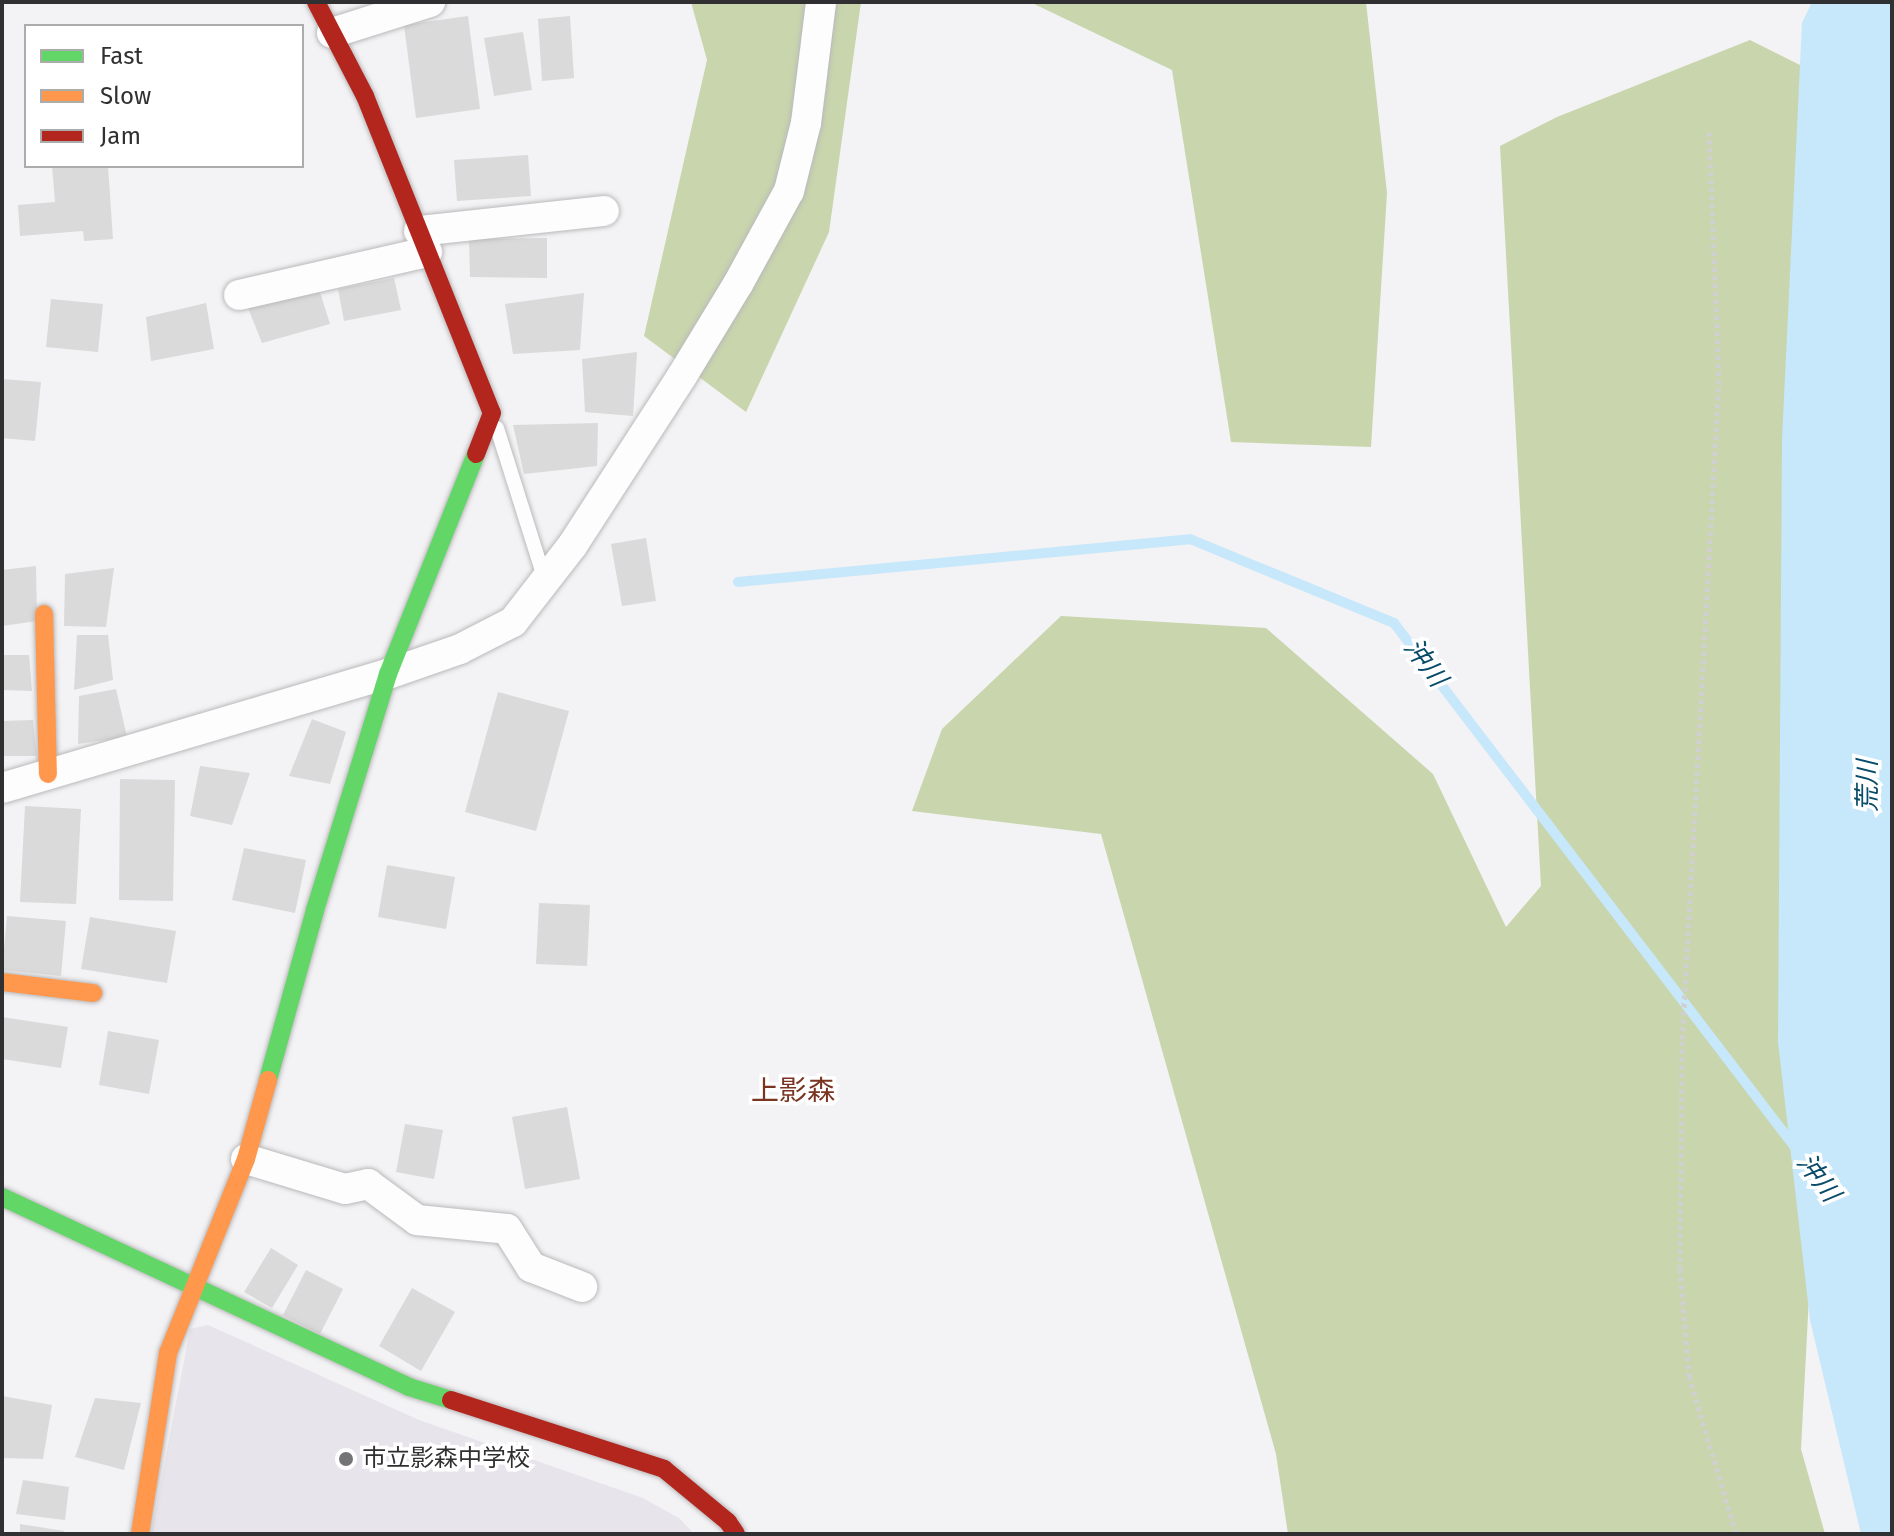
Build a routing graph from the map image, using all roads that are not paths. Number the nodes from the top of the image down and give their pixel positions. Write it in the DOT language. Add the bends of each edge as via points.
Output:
graph roads {
  1 [pos="316,2"];
  2 [pos="430,2"];
  3 [pos="821,2"];
  4 [pos="332,33"];
  5 [pos="604,211"];
  6 [pos="423,241"];
  7 [pos="239,295"];
  8 [pos="492,413"];
  9 [pos="546,583"];
  10 [pos="44,614"];
  11 [pos="388,674"];
  12 [pos="48,774"];
  13 [pos="2,788"];
  14 [pos="2,982"];
  15 [pos="93,993"];
  16 [pos="246,1159"];
  17 [pos="2,1197"];
  18 [pos="195,1286"];
  19 [pos="582,1287"];
  20 [pos="140,1534"];
  21 [pos="736,1534"];
  1 -- 4 [label="street"];
  2 -- 4 [label="street"];
  3 -- 9 [label="street" via="806,123 789,191 682,376"];
  4 -- 6 [label="street" via="365,96"];
  5 -- 6 [label="street"];
  6 -- 7 [label="street"];
  6 -- 8 [label="street"];
  8 -- 9 [label="lane"];
  8 -- 11 [label="street"];
  9 -- 11 [label="street" via="513,622 460,649"];
  10 -- 12 [label="street"];
  11 -- 12 [label="street"];
  11 -- 16 [label="street"];
  12 -- 13 [label="street"];
  14 -- 15 [label="street"];
  16 -- 18 [label="street"];
  16 -- 19 [label="street" via="345,1189 368,1184 417,1220 507,1229 531,1267"];
  17 -- 18 [label="street"];
  18 -- 20 [label="street" via="168,1353"];
  18 -- 21 [label="street" via="409,1387 664,1469"];
}
